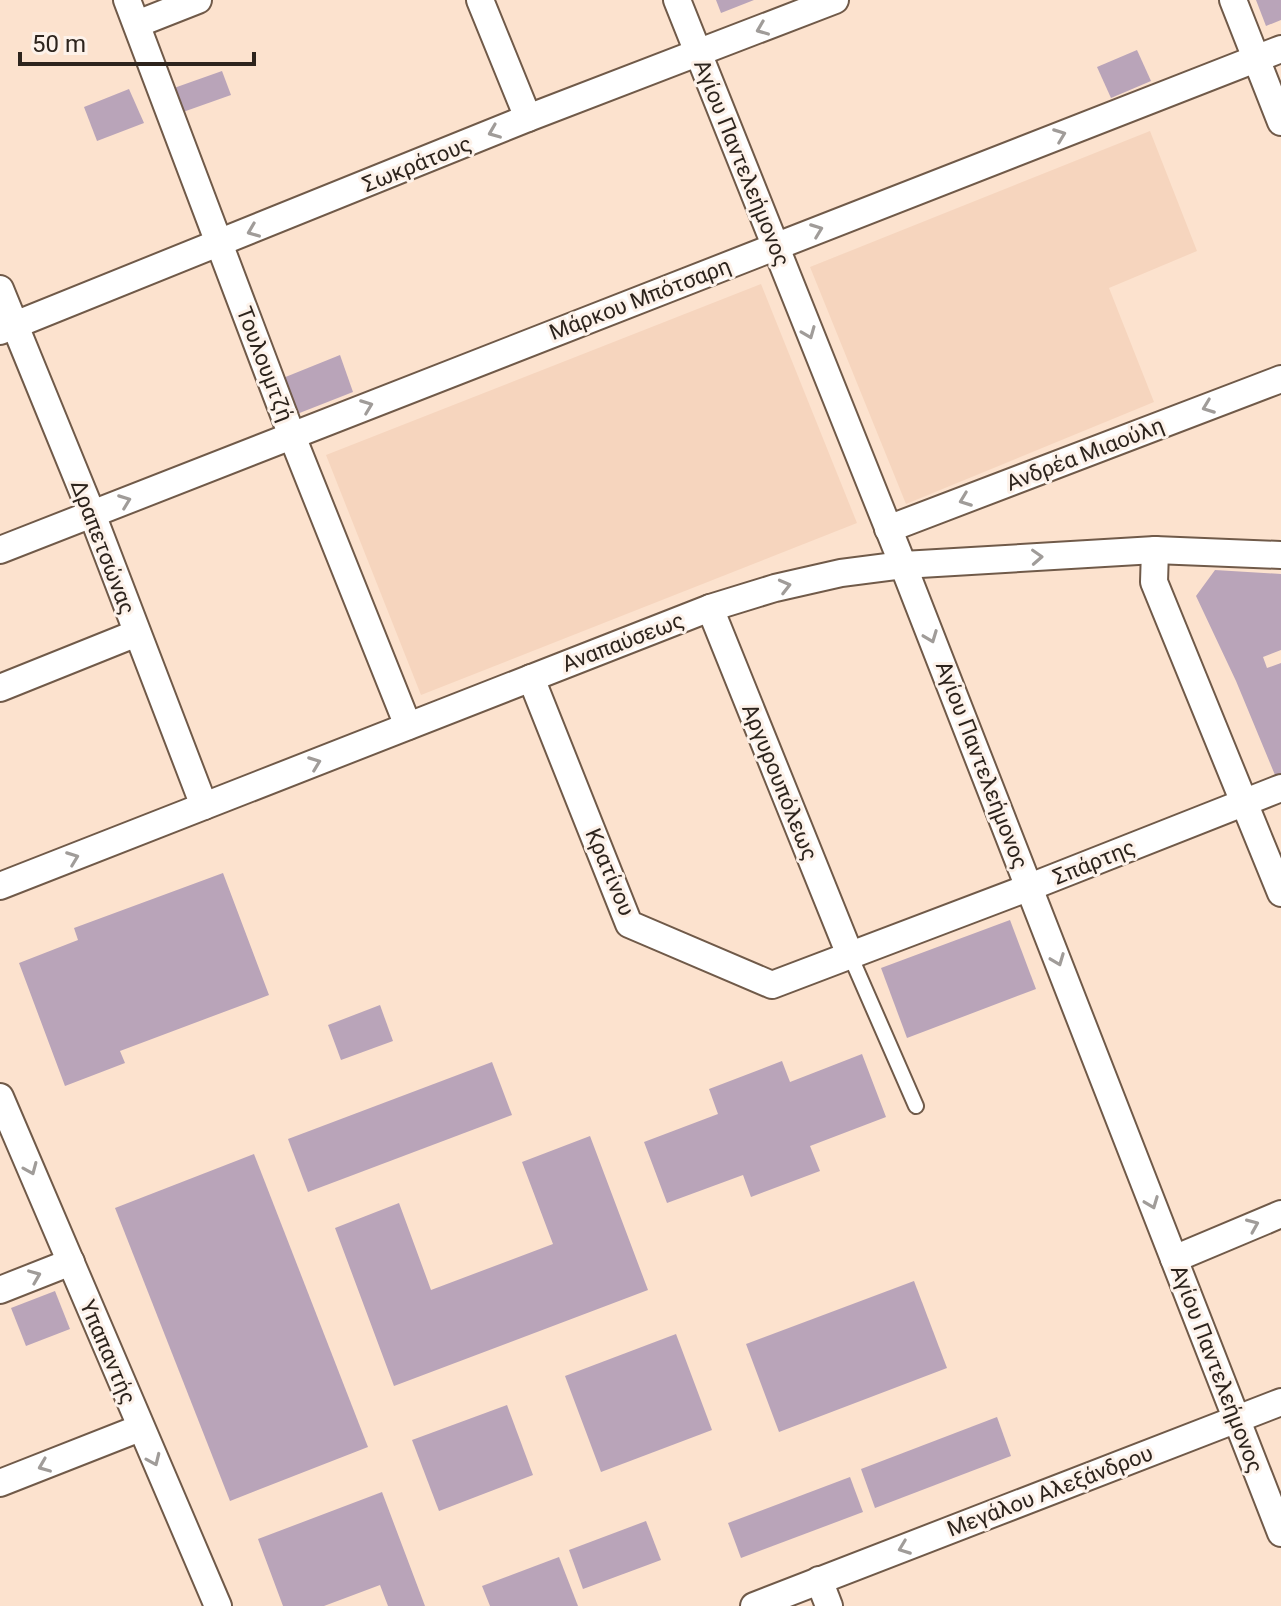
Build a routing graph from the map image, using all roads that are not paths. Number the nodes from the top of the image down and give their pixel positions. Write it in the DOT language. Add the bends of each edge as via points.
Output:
graph roads {
  1 [pos="198,0"];
  2 [pos="480,0"];
  3 [pos="677,0"];
  4 [pos="835,0"];
  5 [pos="1233,0"];
  6 [pos="132,12"];
  7 [pos="1281,49"];
  8 [pos="698,54"];
  9 [pos="1256,59"];
  10 [pos="528,118"];
  11 [pos="1281,122"];
  12 [pos="220,244"];
  13 [pos="775,247"];
  14 [pos="0,289"];
  15 [pos="7,328"];
  16 [pos="1281,379"];
  17 [pos="292,436"];
  18 [pos="92,514"];
  19 [pos="888,529"];
  20 [pos="0,550"];
  21 [pos="1155,550"];
  22 [pos="1281,555"];
  23 [pos="903,565"];
  24 [pos="710,608"];
  25 [pos="137,633"];
  26 [pos="531,678"];
  27 [pos="0,688"];
  28 [pos="408,726"];
  29 [pos="1281,788"];
  30 [pos="1244,802"];
  31 [pos="204,806"];
  32 [pos="0,886"];
  33 [pos="1030,887"];
  34 [pos="1281,893"];
  35 [pos="850,955"];
  36 [pos="772,985"];
  37 [pos="0,1097"];
  38 [pos="916,1106"];
  39 [pos="1281,1214"];
  40 [pos="1174,1259"];
  41 [pos="71,1262"];
  42 [pos="0,1290"];
  43 [pos="1281,1402"];
  44 [pos="1238,1419"];
  45 [pos="140,1428"];
  46 [pos="0,1483"];
  47 [pos="1281,1533"];
  48 [pos="819,1580"];
  49 [pos="218,1606"];
  50 [pos="754,1606"];
  51 [pos="829,1606"];
  1 -- 6 [label="street"];
  2 -- 10 [label="street"];
  3 -- 8 [label="street, Αγίου Παντελεήμονος"];
  4 -- 8 [label="street, Σωκράτους, one-way"];
  5 -- 9 [label="street"];
  6 -- 12 [label="street, Τουλουμτζή"];
  7 -- 9 [label="street, Μάρκου Μπότσαρη"];
  8 -- 10 [label="street, Σωκράτους"];
  8 -- 13 [label="street, Αγίου Παντελεήμονος"];
  9 -- 11 [label="street"];
  13 -- 9 [label="street, Μάρκου Μπότσαρη, one-way"];
  10 -- 12 [label="street, Σωκράτους, one-way"];
  12 -- 15 [label="street, Σωκράτους"];
  12 -- 17 [label="street, Τουλουμτζή"];
  17 -- 13 [label="street, Μάρκου Μπότσαρη, one-way"];
  13 -- 19 [label="street, Αγίου Παντελεήμονος, one-way"];
  14 -- 15 [label="street, Δραπετσώνας"];
  15 -- 18 [label="street, Δραπετσώνας"];
  16 -- 19 [label="street, Ανδρέα Μιαούλη, one-way"];
  18 -- 17 [label="street, Μάρκου Μπότσαρη, one-way"];
  17 -- 28 [label="street, Τουλουμτζή"];
  18 -- 20 [label="street, Μάρκου Μπότσαρη"];
  18 -- 25 [label="street, Δραπετσώνας"];
  19 -- 23 [label="street, Αγίου Παντελεήμονος"];
  21 -- 22 [label="street, Αναπαύσεως"];
  23 -- 21 [label="street, Αναπαύσεως, one-way"];
  21 -- 30 [label="street" via="1154,582"];
  24 -- 23 [label="street, Αναπαύσεως, one-way" via="841,573"];
  23 -- 33 [label="street, Αγίου Παντελεήμονος, one-way"];
  24 -- 26 [label="street, Αναπαύσεως"];
  24 -- 35 [label="street, Αργυρουπόλεως"];
  25 -- 27 [label="street"];
  25 -- 31 [label="street, Δραπετσώνας"];
  26 -- 28 [label="street, Αναπαύσεως"];
  26 -- 36 [label="street, Κρατίνου" via="629,924"];
  31 -- 28 [label="street, Αναπαύσεως, one-way"];
  29 -- 30 [label="street, Σπάρτης"];
  30 -- 33 [label="street, Σπάρτης"];
  30 -- 34 [label="street"];
  32 -- 31 [label="street, Αναπαύσεως, one-way"];
  33 -- 35 [label="street, Σπάρτης"];
  33 -- 40 [label="street, Αγίου Παντελεήμονος, one-way"];
  35 -- 36 [label="street, Σπάρτης"];
  35 -- 38 [label="lane"];
  37 -- 41 [label="street, Υπαπαντής, one-way"];
  40 -- 39 [label="street, one-way"];
  40 -- 44 [label="street, Αγίου Παντελεήμονος"];
  42 -- 41 [label="street, one-way"];
  41 -- 45 [label="street, Υπαπαντής"];
  43 -- 44 [label="street, Μεγάλου Αλεξάνδρου"];
  44 -- 47 [label="street, Αγίου Παντελεήμονος"];
  44 -- 48 [label="street, Μεγάλου Αλεξάνδρου, one-way"];
  45 -- 46 [label="street, one-way"];
  45 -- 49 [label="street, Υπαπαντής, one-way"];
  48 -- 50 [label="street, Μεγάλου Αλεξάνδρου"];
  48 -- 51 [label="street"];
}
